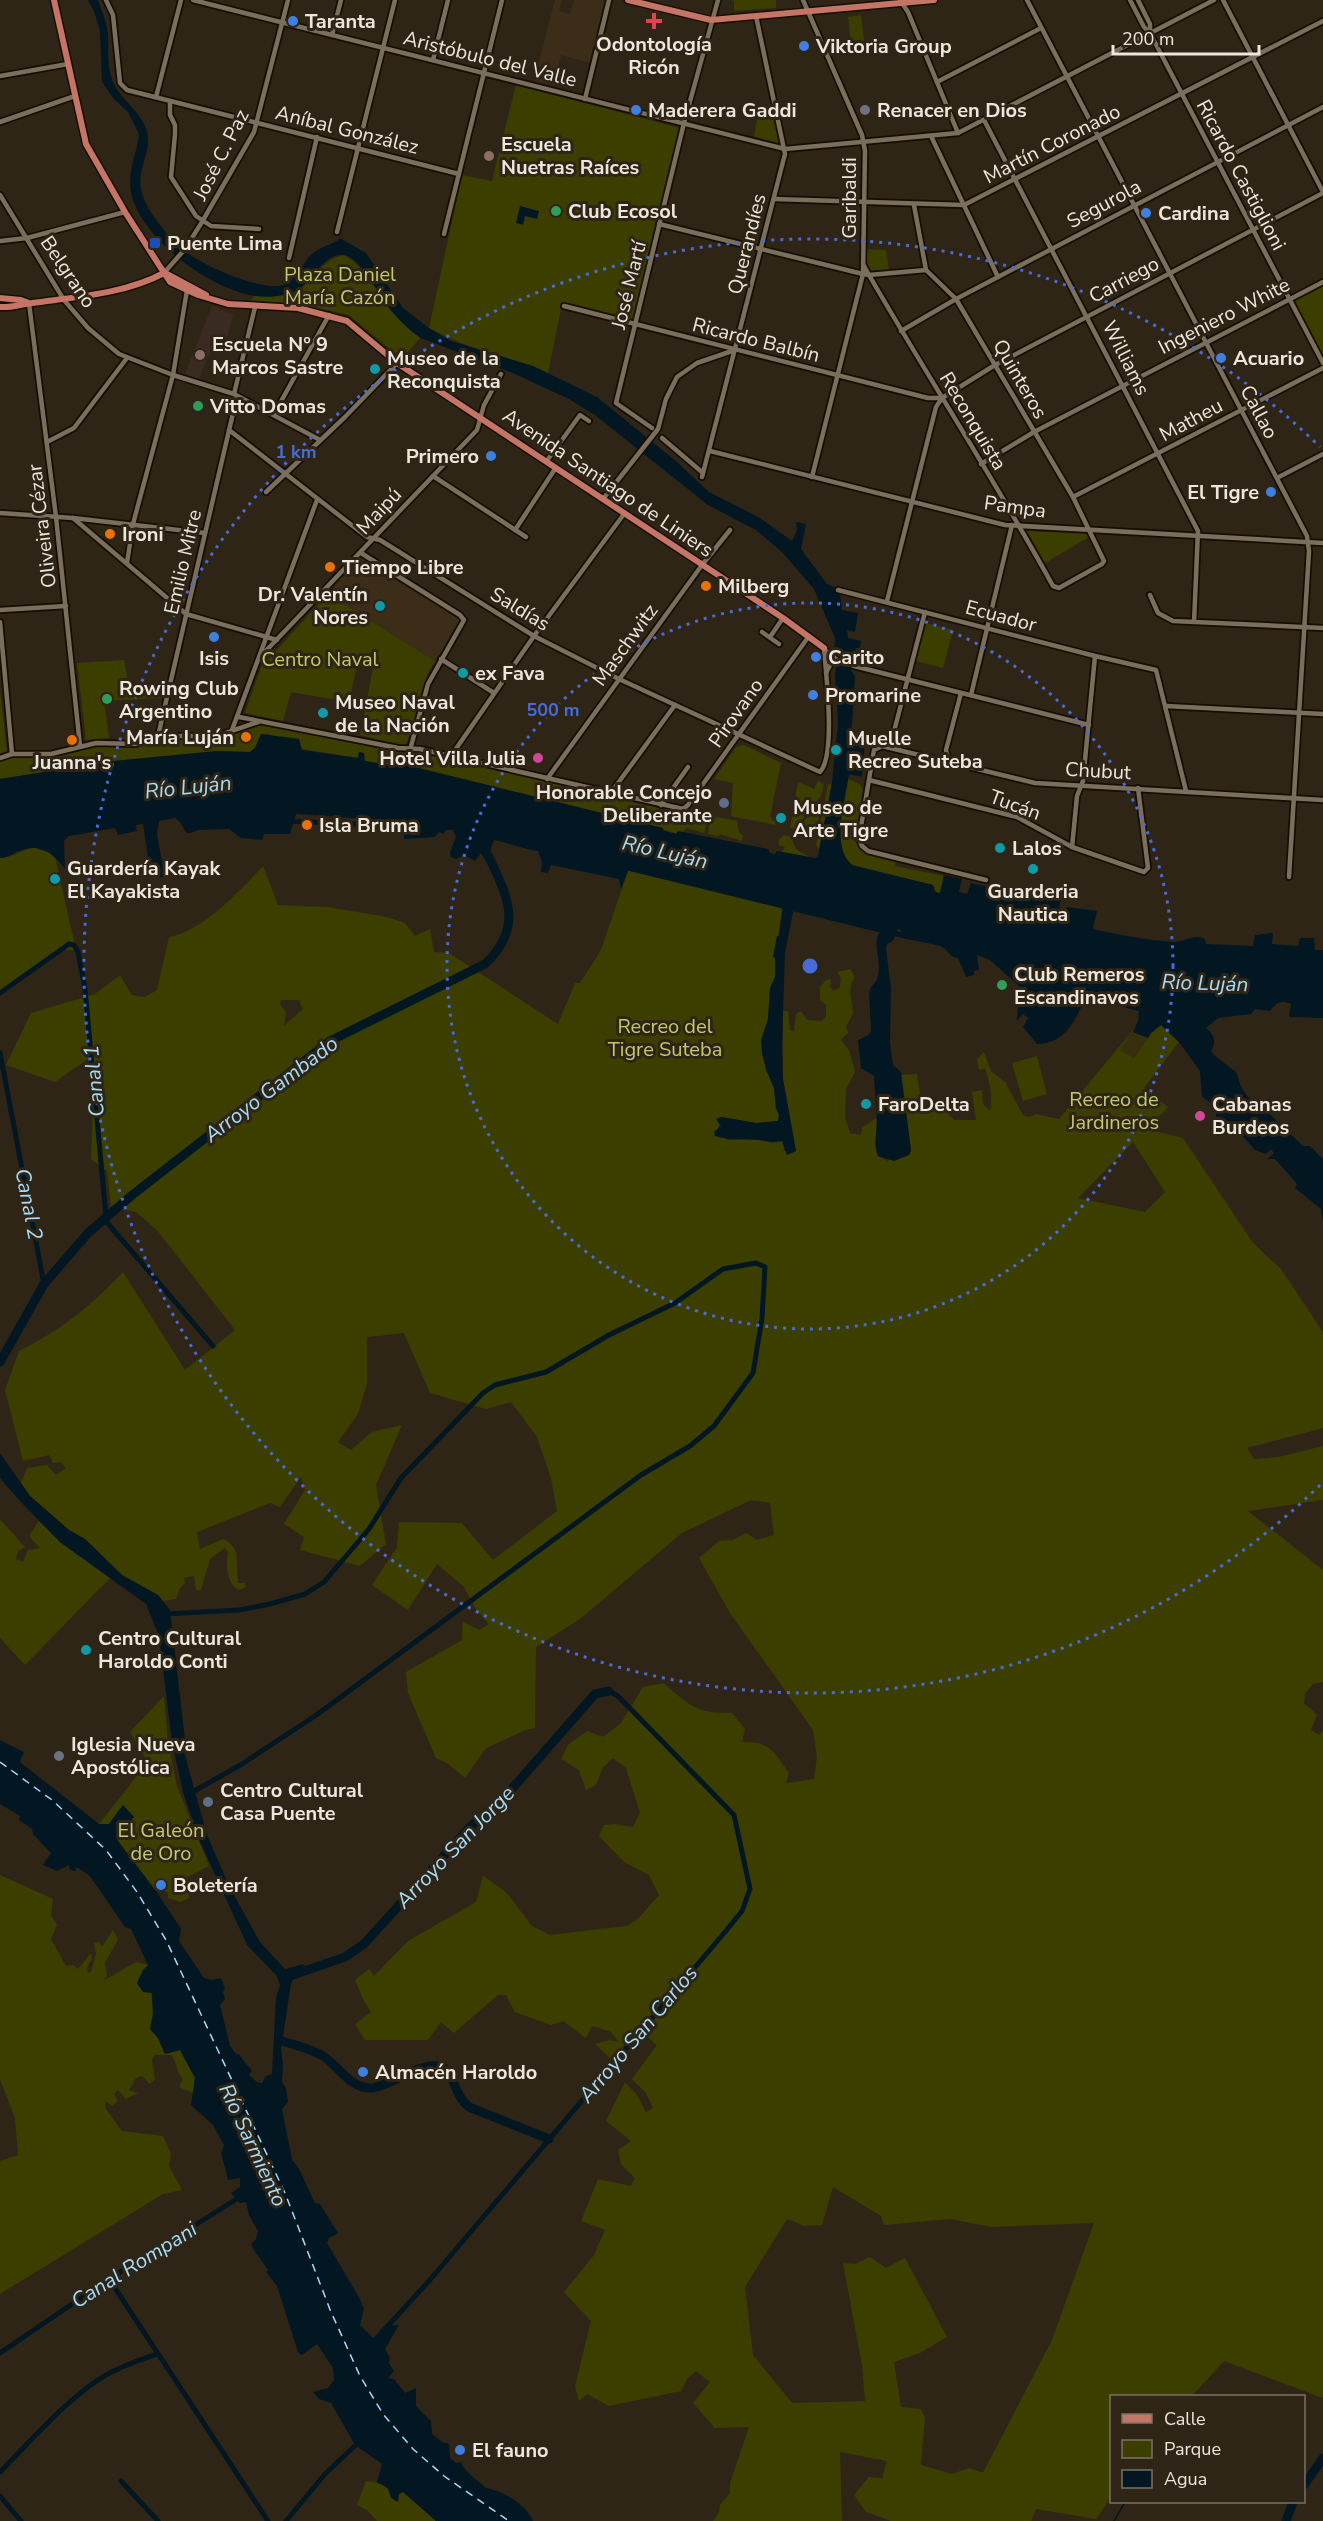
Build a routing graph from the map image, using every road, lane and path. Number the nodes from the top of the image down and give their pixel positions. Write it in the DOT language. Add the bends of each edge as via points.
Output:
graph roads {
  1 [pos="54,0"];
  2 [pos="106,0"];
  3 [pos="181,0"];
  4 [pos="193,0"];
  5 [pos="288,0"];
  6 [pos="341,0"];
  7 [pos="395,0"];
  8 [pos="448,0"];
  9 [pos="502,0"];
  10 [pos="609,0"];
  11 [pos="628,0"];
  12 [pos="718,0"];
  13 [pos="803,0"];
  14 [pos="934,0"];
  15 [pos="1027,0"];
  16 [pos="1130,0"];
  17 [pos="1138,0"];
  18 [pos="1214,0"];
  19 [pos="1223,0"];
  20 [pos="901,1"];
  21 [pos="809,12"];
  22 [pos="756,16"];
  23 [pos="711,20"];
  24 [pos="1323,21"];
  25 [pos="282,22"];
  26 [pos="1041,28"];
  27 [pos="1150,33"];
  28 [pos="332,35"];
  29 [pos="382,47"];
  30 [pos="1252,57"];
  31 [pos="433,60"];
  32 [pos="68,64"];
  33 [pos="484,73"];
  34 [pos="0,76"];
  35 [pos="1067,77"];
  36 [pos="938,82"];
  37 [pos="1182,94"];
  38 [pos="75,96"];
  39 [pos="156,97"];
  40 [pos="585,99"];
  41 [pos="170,101"];
  42 [pos="1323,107"];
  43 [pos="984,120"];
  44 [pos="0,122"];
  45 [pos="258,123"];
  46 [pos="684,123"];
  47 [pos="1287,126"];
  48 [pos="958,133"];
  49 [pos="931,136"];
  50 [pos="317,137"];
  51 [pos="1098,138"];
  52 [pos="864,142"];
  53 [pos="358,147"];
  54 [pos="785,149"];
  55 [pos="1218,162"];
  56 [pos="459,174"];
  57 [pos="1016,181"];
  58 [pos="1323,193"];
  59 [pos="0,195"];
  60 [pos="774,199"];
  61 [pos="865,204"];
  62 [pos="914,205"];
  63 [pos="964,205"];
  64 [pos="1134,205"];
  65 [pos="125,212"];
  66 [pos="202,222"];
  67 [pos="659,224"];
  68 [pos="259,229"];
  69 [pos="1253,229"];
  70 [pos="337,232"];
  71 [pos="444,234"];
  72 [pos="27,238"];
  73 [pos="0,241"];
  74 [pos="760,248"];
  75 [pos="1052,250"];
  76 [pos="289,258"];
  77 [pos="926,270"];
  78 [pos="164,273"];
  79 [pos="1169,273"];
  80 [pos="866,275"];
  81 [pos="998,277"];
  82 [pos="1323,282"];
  83 [pos="187,290"];
  84 [pos="207,296"];
  85 [pos="0,298"];
  86 [pos="956,299"];
  87 [pos="1290,299"];
  88 [pos="64,300"];
  89 [pos="29,303"];
  90 [pos="564,306"];
  91 [pos="0,307"];
  92 [pos="255,307"];
  93 [pos="329,315"];
  94 [pos="1087,317"];
  95 [pos="634,324"];
  96 [pos="901,331"];
  97 [pos="1205,343"];
  98 [pos="735,350"];
  99 [pos="127,358"];
  100 [pos="397,363"];
  101 [pos="1323,363"];
  102 [pos="995,366"];
  103 [pos="1323,368"];
  104 [pos="501,374"];
  105 [pos="173,375"];
  106 [pos="838,376"];
  107 [pos="1123,385"];
  108 [pos="236,395"];
  109 [pos="942,398"];
  110 [pos="1241,411"];
  111 [pos="274,414"];
  112 [pos="480,418"];
  113 [pos="589,421"];
  114 [pos="652,428"];
  115 [pos="229,430"];
  116 [pos="1034,432"];
  117 [pos="662,438"];
  118 [pos="320,440"];
  119 [pos="47,442"];
  120 [pos="710,451"];
  121 [pos="1158,454"];
  122 [pos="1323,454"];
  123 [pos="546,462"];
  124 [pos="981,464"];
  125 [pos="555,468"];
  126 [pos="285,474"];
  127 [pos="433,476"];
  128 [pos="812,477"];
  129 [pos="1277,478"];
  130 [pos="266,492"];
  131 [pos="1072,497"];
  132 [pos="603,499"];
  133 [pos="317,500"];
  134 [pos="911,501"];
  135 [pos="0,513"];
  136 [pos="624,514"];
  137 [pos="56,517"];
  138 [pos="74,518"];
  139 [pos="133,524"];
  140 [pos="1012,525"];
  141 [pos="1019,526"];
  142 [pos="515,530"];
  143 [pos="730,530"];
  144 [pos="1090,531"];
  145 [pos="206,533"];
  146 [pos="526,537"];
  147 [pos="1198,537"];
  148 [pos="373,539"];
  149 [pos="1309,543"];
  150 [pos="1323,543"];
  151 [pos="361,553"];
  152 [pos="1104,561"];
  153 [pos="127,563"];
  154 [pos="702,565"];
  155 [pos="838,590"];
  156 [pos="1150,595"];
  157 [pos="887,601"];
  158 [pos="66,606"];
  159 [pos="0,610"];
  160 [pos="925,612"];
  161 [pos="186,614"];
  162 [pos="783,618"];
  163 [pos="1194,621"];
  164 [pos="0,622"];
  165 [pos="987,627"];
  166 [pos="1304,627"];
  167 [pos="1323,628"];
  168 [pos="762,632"];
  169 [pos="534,636"];
  170 [pos="809,636"];
  171 [pos="267,637"];
  172 [pos="770,637"];
  173 [pos="277,640"];
  174 [pos="779,644"];
  175 [pos="824,648"];
  176 [pos="1095,656"];
  177 [pos="260,657"];
  178 [pos="441,659"];
  179 [pos="837,660"];
  180 [pos="826,673"];
  181 [pos="619,679"];
  182 [pos="907,680"];
  183 [pos="494,693"];
  184 [pos="961,693"];
  185 [pos="971,695"];
  186 [pos="675,705"];
  187 [pos="1166,706"];
  188 [pos="1300,712"];
  189 [pos="1323,714"];
  190 [pos="239,717"];
  191 [pos="262,721"];
  192 [pos="1089,725"];
  193 [pos="232,730"];
  194 [pos="739,735"];
  195 [pos="158,736"];
  196 [pos="80,746"];
  197 [pos="890,747"];
  198 [pos="410,750"];
  199 [pos="12,754"];
  200 [pos="451,756"];
  201 [pos="0,758"];
  202 [pos="949,762"];
  203 [pos="687,767"];
  204 [pos="547,779"];
  205 [pos="869,780"];
  206 [pos="1081,786"];
  207 [pos="1138,788"];
  208 [pos="1186,791"];
  209 [pos="610,794"];
  210 [pos="1294,797"];
  211 [pos="1323,800"];
  212 [pos="661,805"];
  213 [pos="1072,848"];
  214 [pos="1290,877"];
  215 [pos="986,880"];
  1 -- 32 [label="main road, Avenida Santiago de Liniers"];
  2 -- 39 [label="street, Aníbal González" via="113,15 120,83 123,88"];
  3 -- 39 [label="street"];
  4 -- 25 [label="street, Aristóbulo del Valle"];
  5 -- 25 [label="street, José C. Paz"];
  6 -- 28 [label="street"];
  7 -- 29 [label="street"];
  8 -- 31 [label="street"];
  9 -- 33 [label="street"];
  10 -- 40 [label="street"];
  11 -- 23 [label="main road"];
  12 -- 23 [label="street, José Martí"];
  13 -- 21 [label="street, Garibaldi"];
  14 -- 20 [label="main road"];
  15 -- 26 [label="street, Callao"];
  16 -- 27 [label="street, Ricardo Castiglioni"];
  17 -- 27 [label="street, Ricardo Castiglioni" via="1150,24"];
  18 -- 27 [label="street, Aristóbulo del Valle"];
  19 -- 30 [label="street"];
  20 -- 21 [label="main road"];
  20 -- 36 [label="street"];
  21 -- 22 [label="main road"];
  21 -- 52 [label="street, Garibaldi"];
  22 -- 23 [label="main road"];
  22 -- 54 [label="street, Querandíes"];
  23 -- 46 [label="street, José Martí"];
  24 -- 30 [label="street, Martín Coronado"];
  25 -- 28 [label="street, Aristóbulo del Valle"];
  25 -- 45 [label="street, José C. Paz"];
  26 -- 35 [label="street, Callao"];
  26 -- 36 [label="street"];
  27 -- 35 [label="street, Aristóbulo del Valle"];
  27 -- 37 [label="street, Ricardo Castiglioni"];
  28 -- 29 [label="street, Aristóbulo del Valle"];
  29 -- 31 [label="street, Aristóbulo del Valle"];
  29 -- 53 [label="street"];
  30 -- 37 [label="street, Martín Coronado"];
  30 -- 47 [label="street"];
  31 -- 33 [label="street, Aristóbulo del Valle"];
  32 -- 34 [label="street"];
  32 -- 38 [label="main road, Avenida Santiago de Liniers"];
  33 -- 40 [label="street, Aristóbulo del Valle"];
  33 -- 56 [label="street"];
  35 -- 43 [label="street, Aristóbulo del Valle"];
  35 -- 51 [label="street, Callao"];
  36 -- 48 [label="street"];
  37 -- 51 [label="street, Martín Coronado"];
  37 -- 55 [label="street, Ricardo Castiglioni"];
  38 -- 44 [label="street"];
  38 -- 65 [label="main road, Avenida Santiago de Liniers" via="86,144"];
  39 -- 41 [label="street, Aníbal González"];
  40 -- 46 [label="street, Aristóbulo del Valle"];
  41 -- 45 [label="street, Aníbal González"];
  41 -- 66 [label="street" via="175,125 171,177"];
  42 -- 47 [label="street, Segurola"];
  43 -- 48 [label="street, Aristóbulo del Valle"];
  43 -- 57 [label="street, Williams"];
  45 -- 50 [label="street, Aníbal González"];
  45 -- 66 [label="street, José C. Paz"];
  46 -- 54 [label="street, Aristóbulo del Valle"];
  46 -- 67 [label="street, José Martí"];
  47 -- 55 [label="street, Segurola"];
  47 -- 58 [label="street"];
  48 -- 49 [label="street, Aristóbulo del Valle"];
  49 -- 52 [label="street, Aristóbulo del Valle"];
  49 -- 63 [label="street"];
  50 -- 53 [label="street, Aníbal González"];
  50 -- 76 [label="street"];
  51 -- 57 [label="street, Martín Coronado"];
  51 -- 64 [label="street, Callao"];
  52 -- 54 [label="street, Aristóbulo del Valle"];
  52 -- 61 [label="street, Garibaldi"];
  53 -- 56 [label="street, Aníbal González"];
  53 -- 70 [label="street"];
  54 -- 60 [label="street, Querandíes"];
  55 -- 64 [label="street, Segurola"];
  55 -- 69 [label="street, Ricardo Castiglioni"];
  56 -- 71 [label="street"];
  57 -- 63 [label="street, Martín Coronado"];
  57 -- 75 [label="street, Williams"];
  58 -- 69 [label="street, Carriego"];
  59 -- 72 [label="street, Belgrano"];
  60 -- 61 [label="street, Martín Coronado"];
  60 -- 74 [label="street, Querandíes"];
  61 -- 62 [label="street, Martín Coronado"];
  61 -- 80 [label="street, Garibaldi"];
  62 -- 63 [label="street, Martín Coronado"];
  62 -- 77 [label="street"];
  63 -- 81 [label="street"];
  64 -- 75 [label="street, Segurola"];
  64 -- 79 [label="street, Callao"];
  65 -- 72 [label="street"];
  65 -- 78 [label="main road, Avenida Santiago de Liniers"];
  66 -- 68 [label="street"];
  66 -- 78 [label="street, José C. Paz"];
  67 -- 74 [label="street"];
  67 -- 95 [label="street, José Martí"];
  69 -- 79 [label="street, Carriego"];
  69 -- 87 [label="street, Ricardo Castiglioni"];
  72 -- 73 [label="street"];
  72 -- 88 [label="street, Belgrano"];
  74 -- 80 [label="street"];
  74 -- 98 [label="street, Querandíes"];
  75 -- 81 [label="street, Segurola"];
  75 -- 94 [label="street, Williams"];
  77 -- 80 [label="street"];
  77 -- 86 [label="street, Quinteros"];
  78 -- 83 [label="main road, Avenida Santiago de Liniers" via="170,282"];
  78 -- 84 [label="main road, Avenida Santiago de Liniers"];
  78 -- 88 [label="main road" via="151,280"];
  79 -- 94 [label="street, Carriego"];
  79 -- 97 [label="street, Callao"];
  80 -- 96 [label="street, Reconquista"];
  80 -- 106 [label="street, Garibaldi"];
  81 -- 86 [label="street, Segurola"];
  82 -- 87 [label="street, Ingeniero White"];
  83 -- 84 [label="main road, Avenida Santiago de Liniers"];
  83 -- 105 [label="street"];
  84 -- 92 [label="main road, Avenida Santiago de Liniers" via="228,304"];
  85 -- 89 [label="main road"];
  86 -- 96 [label="street, Segurola"];
  86 -- 102 [label="street, Quinteros"];
  87 -- 97 [label="street, Ingeniero White"];
  87 -- 101 [label="street, Ricardo Castiglioni"];
  88 -- 89 [label="main road"];
  88 -- 99 [label="street, Belgrano" via="88,328"];
  89 -- 91 [label="main road"];
  89 -- 119 [label="street, Oliveira Cézar"];
  90 -- 95 [label="street, Ricardo Balbín"];
  92 -- 93 [label="main road, Avenida Santiago de Liniers" via="298,308"];
  92 -- 108 [label="street, Emilio Mitre"];
  93 -- 100 [label="main road, Avenida Santiago de Liniers" via="351,324"];
  93 -- 111 [label="street"];
  94 -- 102 [label="street, Carriego"];
  94 -- 107 [label="street, Williams"];
  95 -- 98 [label="street, Ricardo Balbín"];
  95 -- 114 [label="street, José Martí" via="616,403"];
  96 -- 109 [label="street, Reconquista"];
  97 -- 107 [label="street, Ingeniero White"];
  97 -- 110 [label="street, Callao"];
  98 -- 106 [label="street, Ricardo Balbín"];
  98 -- 120 [label="street, Querandíes"];
  98 -- 132 [label="street" via="697,363 677,377 655,434"];
  99 -- 105 [label="street, Belgrano"];
  99 -- 119 [label="street" via="74,428"];
  100 -- 112 [label="main road, Avenida Santiago de Liniers"];
  100 -- 118 [label="street"];
  102 -- 109 [label="street, Carriego"];
  102 -- 116 [label="street, Quinteros"];
  103 -- 110 [label="street, Matheu"];
  104 -- 112 [label="street, Maipú"];
  105 -- 108 [label="street, Belgrano"];
  105 -- 139 [label="street"];
  106 -- 109 [label="street, Ricardo Balbín"];
  106 -- 128 [label="street, Garibaldi"];
  107 -- 116 [label="street, Ingeniero White"];
  107 -- 121 [label="street, Williams"];
  108 -- 111 [label="street, Belgrano"];
  108 -- 115 [label="street, Emilio Mitre"];
  109 -- 124 [label="street, Reconquista"];
  109 -- 134 [label="street" via="936,407"];
  110 -- 121 [label="street, Matheu"];
  110 -- 129 [label="street, Callao"];
  111 -- 118 [label="street, Belgrano"];
  112 -- 123 [label="main road, Avenida Santiago de Liniers"];
  112 -- 127 [label="street, Maipú" via="477,430"];
  113 -- 123 [label="street" via="580,415"];
  115 -- 126 [label="street, Saldías"];
  115 -- 145 [label="street, Emilio Mitre"];
  116 -- 124 [label="street, Ingeniero White"];
  116 -- 131 [label="street, Quinteros"];
  117 -- 120 [label="street, Querandíes" via="703,475"];
  118 -- 126 [label="street"];
  119 -- 137 [label="street, Oliveira Cézar"];
  120 -- 128 [label="street, Pampa"];
  121 -- 131 [label="street, Matheu"];
  121 -- 147 [label="street, Williams"];
  122 -- 129 [label="street"];
  123 -- 125 [label="main road, Avenida Santiago de Liniers"];
  124 -- 141 [label="street, Reconquista"];
  125 -- 132 [label="main road, Avenida Santiago de Liniers"];
  125 -- 142 [label="street"];
  126 -- 130 [label="street"];
  126 -- 133 [label="street, Saldías"];
  127 -- 142 [label="street"];
  127 -- 148 [label="street, Maipú"];
  128 -- 134 [label="street, Pampa"];
  129 -- 149 [label="street, Callao"];
  131 -- 144 [label="street, Quinteros"];
  132 -- 136 [label="main road, Avenida Santiago de Liniers"];
  133 -- 148 [label="street, Saldías"];
  133 -- 171 [label="street"];
  134 -- 140 [label="street, Pampa"];
  134 -- 157 [label="street"];
  135 -- 137 [label="street"];
  136 -- 154 [label="main road, Avenida Santiago de Liniers"];
  136 -- 169 [label="street"];
  137 -- 138 [label="street"];
  137 -- 158 [label="street, Oliveira Cézar"];
  138 -- 139 [label="street"];
  138 -- 153 [label="street"];
  139 -- 145 [label="street"];
  139 -- 153 [label="street"];
  140 -- 141 [label="street, Pampa"];
  140 -- 165 [label="street"];
  141 -- 144 [label="street, Pampa"];
  141 -- 152 [label="street, Reconquista" via="1053,586 1059,588"];
  142 -- 146 [label="street"];
  143 -- 154 [label="street, Maschwitz"];
  144 -- 147 [label="street, Pampa"];
  144 -- 152 [label="street, Quinteros"];
  145 -- 161 [label="street, Emilio Mitre"];
  147 -- 149 [label="street, Pampa"];
  147 -- 163 [label="street, Williams"];
  148 -- 151 [label="street, Maipú"];
  148 -- 169 [label="street, Saldías"];
  149 -- 150 [label="street, Pampa"];
  149 -- 166 [label="street, Callao"];
  151 -- 173 [label="street, Maipú"];
  151 -- 178 [label="street" via="464,620"];
  153 -- 161 [label="street"];
  154 -- 162 [label="main road, Avenida Santiago de Liniers"];
  154 -- 181 [label="street, Maschwitz"];
  155 -- 157 [label="street, Ecuador"];
  156 -- 163 [label="street" via="1154,608 1165,619"];
  157 -- 160 [label="street, Ecuador"];
  158 -- 159 [label="street"];
  158 -- 196 [label="street, Oliveira Cézar"];
  160 -- 165 [label="street, Ecuador"];
  160 -- 182 [label="street"];
  161 -- 171 [label="street"];
  161 -- 195 [label="street, Emilio Mitre"];
  162 -- 170 [label="main road, Avenida Santiago de Liniers"];
  162 -- 172 [label="street"];
  163 -- 166 [label="street"];
  164 -- 199 [label="street"];
  165 -- 176 [label="street, Ecuador"];
  165 -- 185 [label="street"];
  166 -- 167 [label="street"];
  166 -- 188 [label="street, Callao"];
  168 -- 172 [label="street"];
  169 -- 181 [label="street, Saldías"];
  169 -- 183 [label="street"];
  170 -- 175 [label="main road, Avenida Santiago de Liniers"];
  170 -- 194 [label="street, Pirovano"];
  171 -- 173 [label="street"];
  171 -- 177 [label="street"];
  172 -- 174 [label="street"];
  173 -- 177 [label="street, Maipú"];
  175 -- 179 [label="street, Avenida Santiago de Liniers"];
  175 -- 180 [label="street"];
  176 -- 187 [label="street, Ecuador" via="1156,670"];
  176 -- 192 [label="street"];
  177 -- 190 [label="street"];
  178 -- 183 [label="street"];
  178 -- 198 [label="street" via="425,693"];
  179 -- 180 [label="street"];
  179 -- 182 [label="street"];
  180 -- 194 [label="street, Saldías" via="829,731 826,763 820,772"];
  181 -- 186 [label="street, Saldías"];
  181 -- 204 [label="street, Maschwitz"];
  182 -- 184 [label="street"];
  182 -- 197 [label="street"];
  183 -- 200 [label="street"];
  184 -- 185 [label="street"];
  184 -- 202 [label="street" via="946,750"];
  185 -- 192 [label="street"];
  186 -- 194 [label="street, Saldías"];
  186 -- 209 [label="street"];
  187 -- 188 [label="street"];
  187 -- 208 [label="street"];
  188 -- 189 [label="street"];
  188 -- 210 [label="street, Callao"];
  190 -- 191 [label="street"];
  190 -- 193 [label="street"];
  191 -- 193 [label="street"];
  191 -- 198 [label="street"];
  192 -- 206 [label="street"];
  193 -- 195 [label="street" via="209,737"];
  194 -- 212 [label="street, Pirovano" via="686,807"];
  195 -- 196 [label="street" via="136,744"];
  196 -- 199 [label="street" via="51,754"];
  197 -- 202 [label="street, Chubut"];
  197 -- 205 [label="street, Chubut" via="874,750"];
  198 -- 200 [label="street"];
  199 -- 201 [label="street"];
  200 -- 204 [label="street"];
  202 -- 206 [label="street, Chubut" via="1024,781"];
  203 -- 212 [label="street"];
  204 -- 209 [label="street"];
  205 -- 213 [label="street, Tucán" via="1017,817"];
  205 -- 215 [label="street" via="862,846 868,851"];
  206 -- 207 [label="street, Chubut"];
  206 -- 213 [label="street"];
  207 -- 208 [label="street, Chubut"];
  207 -- 213 [label="street, Tucán" via="1146,871"];
  208 -- 210 [label="street, Chubut"];
  209 -- 212 [label="street"];
  210 -- 211 [label="street, Chubut"];
  210 -- 214 [label="street, Callao"];
}
